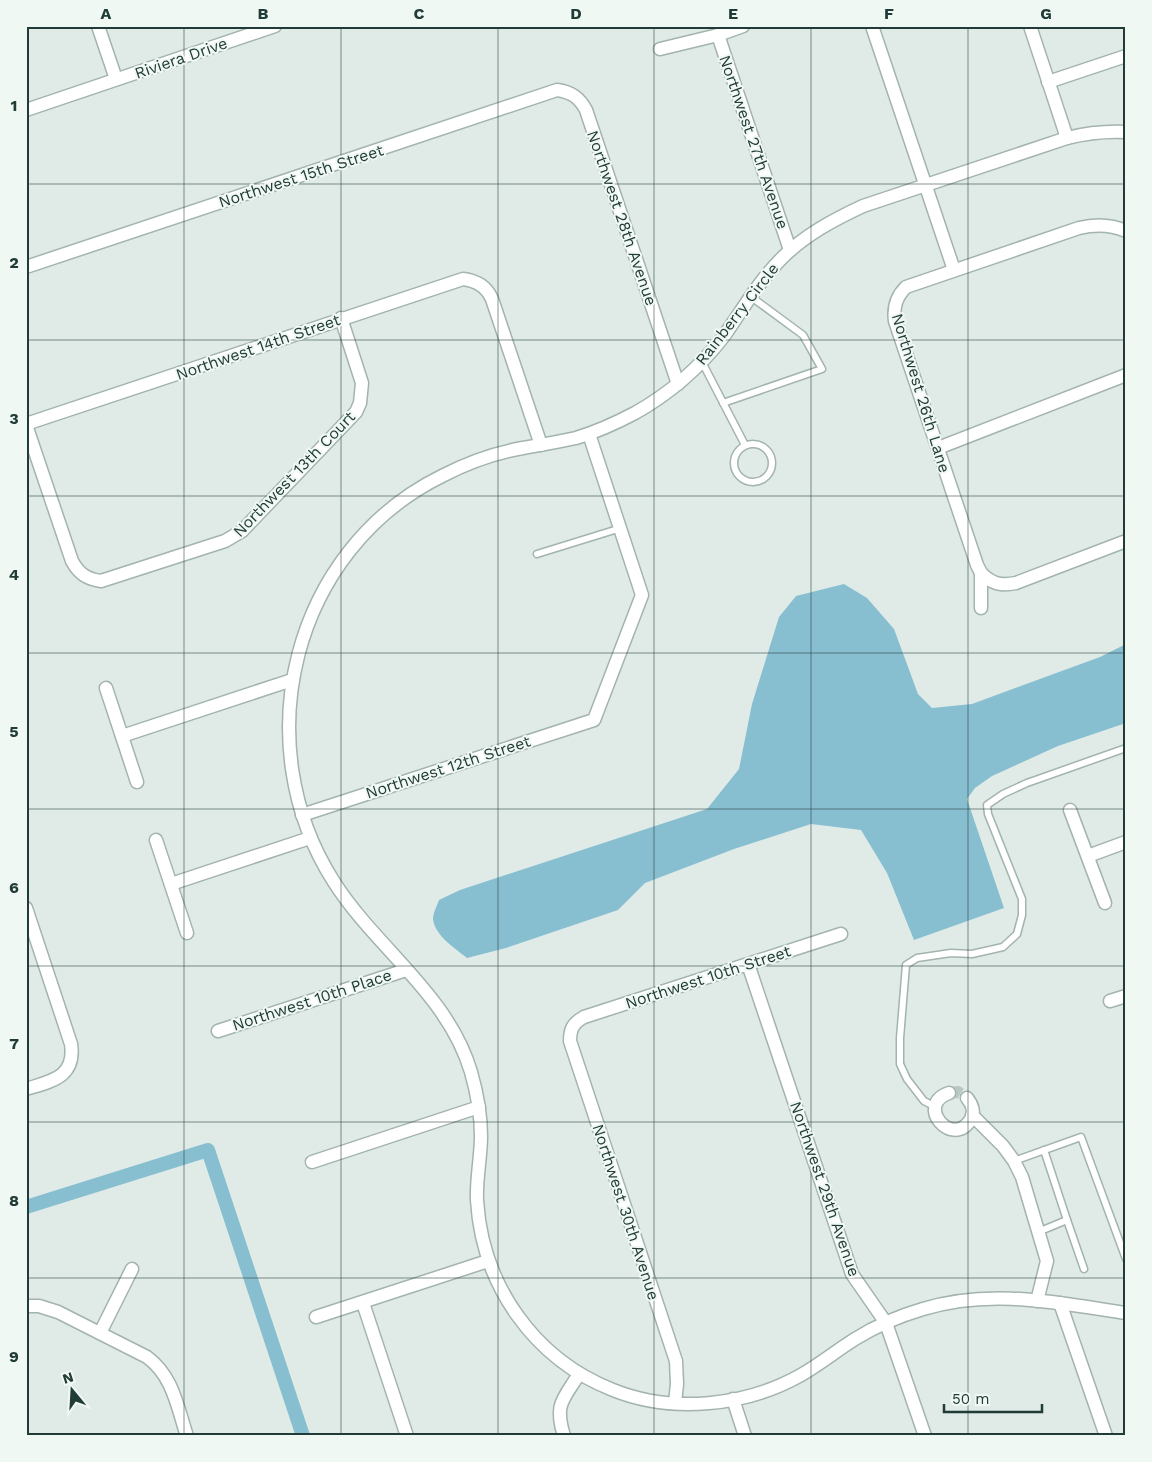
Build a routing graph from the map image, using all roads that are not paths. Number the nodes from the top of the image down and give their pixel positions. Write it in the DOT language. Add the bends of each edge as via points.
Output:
graph roads {
  1 [pos="98,26"];
  2 [pos="275,26"];
  3 [pos="743,26"];
  4 [pos="872,26"];
  5 [pos="1030,26"];
  6 [pos="718,35"];
  7 [pos="660,49"];
  8 [pos="1126,56"];
  9 [pos="116,79"];
  10 [pos="1048,82"];
  11 [pos="575,95"];
  12 [pos="26,110"];
  13 [pos="1126,132"];
  14 [pos="1067,138"];
  15 [pos="926,185"];
  16 [pos="1126,231"];
  17 [pos="790,250"];
  18 [pos="26,267"];
  19 [pos="954,270"];
  20 [pos="750,296"];
  21 [pos="341,318"];
  22 [pos="702,362"];
  23 [pos="1126,375"];
  24 [pos="678,384"];
  25 [pos="723,403"];
  26 [pos="26,424"];
  27 [pos="589,434"];
  28 [pos="541,445"];
  29 [pos="745,445"];
  30 [pos="938,448"];
  31 [pos="620,528"];
  32 [pos="1126,541"];
  33 [pos="537,554"];
  34 [pos="982,574"];
  35 [pos="981,608"];
  36 [pos="292,680"];
  37 [pos="106,688"];
  38 [pos="122,736"];
  39 [pos="1126,748"];
  40 [pos="137,782"];
  41 [pos="1070,810"];
  42 [pos="302,815"];
  43 [pos="310,838"];
  44 [pos="156,840"];
  45 [pos="1126,842"];
  46 [pos="1088,856"];
  47 [pos="171,884"];
  48 [pos="1105,903"];
  49 [pos="28,916"];
  50 [pos="187,932"];
  51 [pos="841,934"];
  52 [pos="748,964"];
  53 [pos="406,970"];
  54 [pos="1126,996"];
  55 [pos="1110,1001"];
  56 [pos="575,1022"];
  57 [pos="218,1031"];
  58 [pos="26,1089"];
  59 [pos="949,1093"];
  60 [pos="967,1098"];
  61 [pos="479,1107"];
  62 [pos="936,1107"];
  63 [pos="972,1115"];
  64 [pos="1044,1150"];
  65 [pos="1014,1161"];
  66 [pos="312,1162"];
  67 [pos="1067,1220"];
  68 [pos="1038,1232"];
  69 [pos="1126,1259"];
  70 [pos="488,1261"];
  71 [pos="132,1269"];
  72 [pos="1084,1269"];
  73 [pos="1037,1301"];
  74 [pos="363,1303"];
  75 [pos="1060,1303"];
  76 [pos="26,1306"];
  77 [pos="1126,1313"];
  78 [pos="316,1317"];
  79 [pos="886,1323"];
  80 [pos="100,1332"];
  81 [pos="579,1374"];
  82 [pos="733,1399"];
  83 [pos="674,1403"];
  84 [pos="187,1436"];
  85 [pos="407,1436"];
  86 [pos="564,1436"];
  87 [pos="745,1436"];
  88 [pos="925,1436"];
  89 [pos="1106,1436"];
  1 -- 9 [label="street, Riviera Drive"];
  2 -- 9 [label="street, Riviera Drive"];
  3 -- 6 [label="street"];
  4 -- 15 [label="street"];
  5 -- 10 [label="street"];
  6 -- 7 [label="street"];
  6 -- 17 [label="street, Northwest 27th Avenue"];
  8 -- 10 [label="street"];
  9 -- 12 [label="street, Riviera Drive"];
  10 -- 14 [label="street"];
  11 -- 18 [label="street, Northwest 15th Street" via="557,90"];
  11 -- 24 [label="street, Northwest 28th Avenue" via="586,110"];
  13 -- 14 [label="street, Rainberry Circle" via="1086,133"];
  14 -- 15 [label="street, Rainberry Circle"];
  15 -- 17 [label="street, Rainberry Circle" via="835,219"];
  15 -- 19 [label="street"];
  16 -- 19 [label="street" via="1099,225 1079,228"];
  17 -- 20 [label="street, Rainberry Circle"];
  19 -- 30 [label="street, Northwest 26th Lane" via="906,287 895,302 894,312"];
  20 -- 22 [label="street, Rainberry Circle"];
  20 -- 25 [label="lane" via="803,335 822,369"];
  21 -- 26 [label="street, Northwest 14th Street"];
  21 -- 26 [label="street, Northwest 13th Court" via="362,383 358,408 242,530 225,541 101,581 83,576 72,561"];
  21 -- 28 [label="street, Northwest 14th Street" via="463,279 481,284 492,299"];
  22 -- 24 [label="street, Rainberry Circle"];
  22 -- 25 [label="lane"];
  23 -- 30 [label="street"];
  24 -- 27 [label="street, Rainberry Circle" via="638,411"];
  25 -- 29 [label="lane"];
  27 -- 28 [label="street, Rainberry Circle"];
  27 -- 31 [label="street"];
  28 -- 36 [label="street, Rainberry Circle" via="467,464 422,486 382,516 345,556 327,584 300,644"];
  29 -- 29 [label="lane" via="736,453 733,465 742,480 754,483 769,473 771,456 763,447"];
  30 -- 34 [label="street, Northwest 26th Lane"];
  31 -- 33 [label="lane"];
  31 -- 42 [label="street, Northwest 12th Street" via="642,595 594,720"];
  32 -- 34 [label="street" via="1016,583 997,584"];
  34 -- 35 [label="street, Northwest 26th Lane"];
  36 -- 38 [label="street"];
  36 -- 42 [label="street, Rainberry Circle" via="288,735 291,768"];
  37 -- 38 [label="street"];
  38 -- 40 [label="street"];
  39 -- 62 [label="lane" via="1027,783 987,805 1022,899 1017,934 1003,947 972,954 950,953 917,958 906,965 900,1064 924,1101"];
  41 -- 46 [label="street"];
  42 -- 43 [label="street, Rainberry Circle"];
  43 -- 47 [label="street"];
  43 -- 53 [label="street, Rainberry Circle" via="346,899"];
  44 -- 47 [label="street"];
  45 -- 46 [label="street"];
  46 -- 48 [label="street"];
  47 -- 50 [label="street"];
  49 -- 58 [label="street" via="72,1052 71,1062 60,1077"];
  51 -- 52 [label="street, Northwest 10th Street"];
  52 -- 56 [label="street, Northwest 10th Street"];
  52 -- 79 [label="street, Northwest 29th Avenue" via="852,1274"];
  53 -- 57 [label="street, Northwest 10th Place"];
  53 -- 61 [label="street, Rainberry Circle" via="440,1008 455,1033 467,1060"];
  54 -- 55 [label="street"];
  56 -- 83 [label="street, Northwest 30th Avenue" via="570,1031 570,1041 676,1362"];
  59 -- 62 [label="street"];
  60 -- 63 [label="street"];
  61 -- 66 [label="street"];
  61 -- 70 [label="street, Rainberry Circle" via="481,1136 477,1193 479,1222"];
  62 -- 63 [label="street" via="937,1118 950,1129 962,1128"];
  63 -- 65 [label="street"];
  64 -- 65 [label="lane"];
  64 -- 67 [label="lane"];
  64 -- 69 [label="lane" via="1082,1137"];
  65 -- 68 [label="street"];
  67 -- 68 [label="lane"];
  67 -- 72 [label="lane"];
  68 -- 73 [label="street" via="1047,1261"];
  70 -- 74 [label="street"];
  70 -- 81 [label="street, Rainberry Circle" via="514,1313 546,1349"];
  71 -- 80 [label="street"];
  73 -- 75 [label="street, Rainberry Circle"];
  73 -- 79 [label="street, Rainberry Circle" via="994,1297 960,1300"];
  74 -- 78 [label="street"];
  74 -- 85 [label="street"];
  75 -- 77 [label="street, Rainberry Circle"];
  75 -- 89 [label="street"];
  76 -- 80 [label="street" via="49,1308"];
  79 -- 82 [label="street, Rainberry Circle" via="856,1338 794,1379"];
  79 -- 88 [label="street, Northwest 29th Avenue"];
  80 -- 84 [label="street" via="147,1357 162,1370"];
  81 -- 83 [label="street, Rainberry Circle" via="631,1396"];
  81 -- 86 [label="street" via="560,1409"];
  82 -- 83 [label="street, Rainberry Circle"];
  82 -- 87 [label="street"];
}
